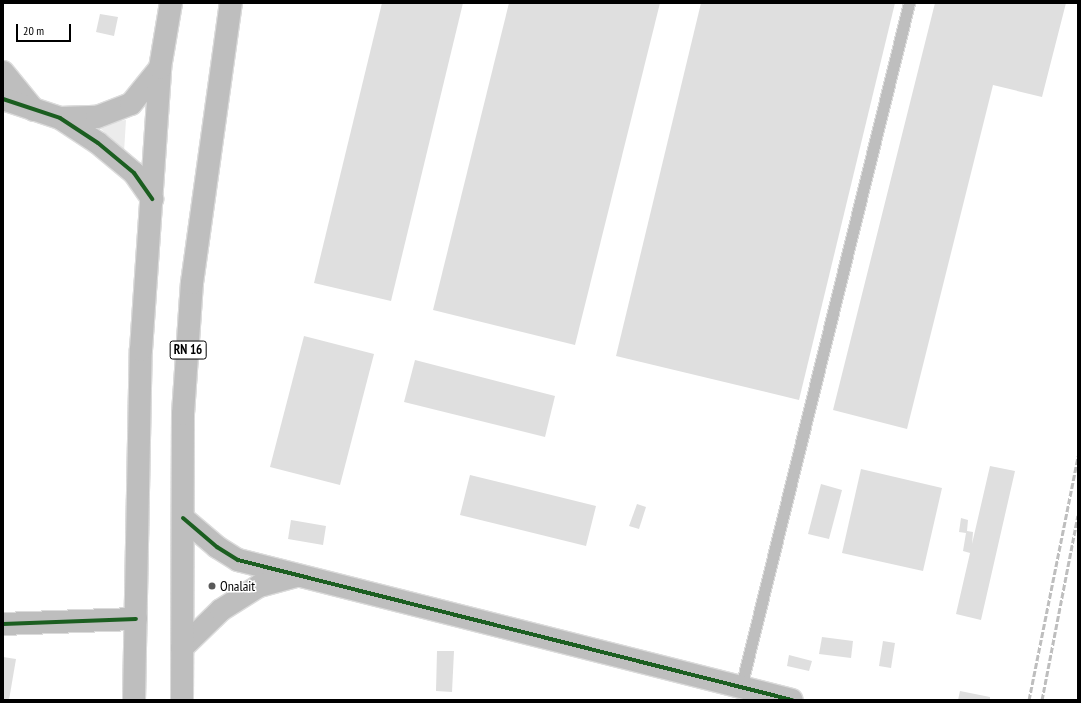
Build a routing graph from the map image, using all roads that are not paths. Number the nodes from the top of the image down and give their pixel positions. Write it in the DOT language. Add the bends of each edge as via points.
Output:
graph roads {
  1 [pos="171,3"];
  2 [pos="231,3"];
  3 [pos="909,3"];
  4 [pos="160,68"];
  5 [pos="3,72"];
  6 [pos="3,99"];
  7 [pos="34,110"];
  8 [pos="60,118"];
  9 [pos="152,199"];
  10 [pos="183,518"];
  11 [pos="296,576"];
  12 [pos="136,619"];
  13 [pos="3,624"];
  14 [pos="182,648"];
  15 [pos="741,687"];
  16 [pos="134,700"];
  17 [pos="182,700"];
  18 [pos="792,700"];
  1 -- 4 [label="main road"];
  2 -- 10 [label="main road, RN 16" via="192,283 184,414"];
  3 -- 15 [label="lane"];
  4 -- 8 [label="main road" via="131,104 97,117"];
  4 -- 9 [label="main road"];
  5 -- 7 [label="main road"];
  6 -- 7 [label="main road"];
  7 -- 8 [label="main road"];
  8 -- 9 [label="main road" via="134,173"];
  9 -- 12 [label="main road" via="141,350"];
  10 -- 11 [label="main road" via="217,547 238,560"];
  10 -- 14 [label="main road, RN 16"];
  11 -- 14 [label="main road" via="259,586 227,606"];
  11 -- 15 [label="main road"];
  12 -- 13 [label="main road"];
  12 -- 16 [label="main road"];
  14 -- 17 [label="main road, RN 16"];
  15 -- 18 [label="main road"];
}
